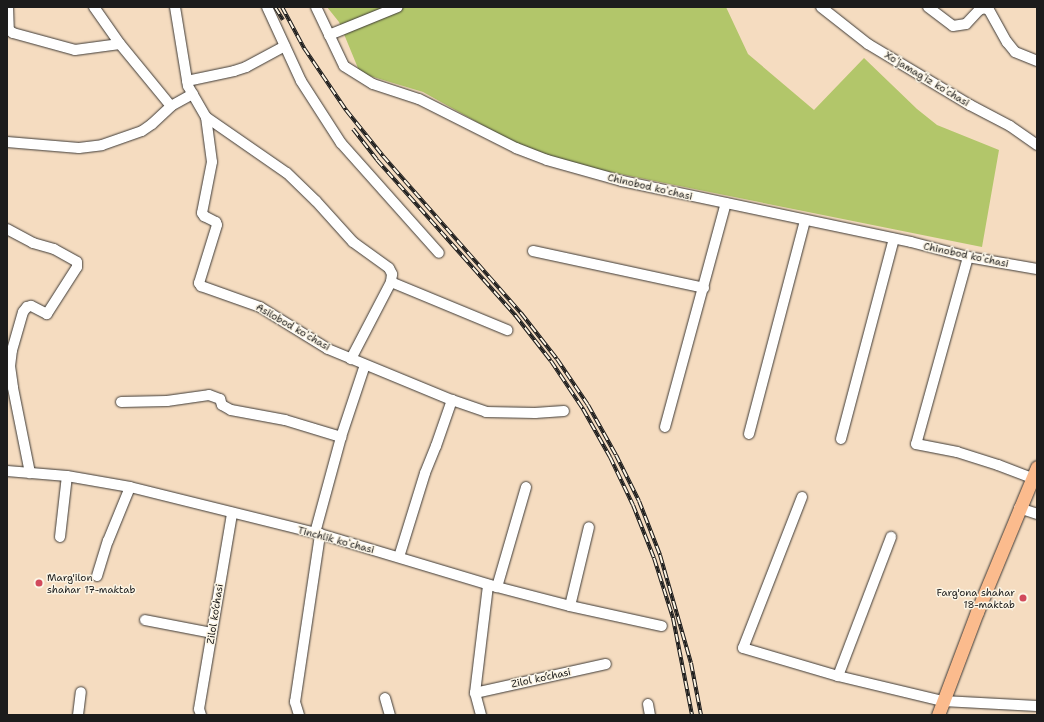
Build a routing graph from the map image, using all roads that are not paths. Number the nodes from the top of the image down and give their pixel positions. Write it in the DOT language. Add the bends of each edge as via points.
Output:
graph roads {
  1 [pos="8,7"];
  2 [pos="94,7"];
  3 [pos="175,7"];
  4 [pos="267,7"];
  5 [pos="316,7"];
  6 [pos="398,7"];
  7 [pos="821,7"];
  8 [pos="928,7"];
  9 [pos="8,18"];
  10 [pos="329,35"];
  11 [pos="120,44"];
  12 [pos="285,46"];
  13 [pos="1037,61"];
  14 [pos="187,81"];
  15 [pos="193,94"];
  16 [pos="171,106"];
  17 [pos="206,117"];
  18 [pos="7,142"];
  19 [pos="1037,145"];
  20 [pos="726,203"];
  21 [pos="805,220"];
  22 [pos="7,229"];
  23 [pos="894,239"];
  24 [pos="532,251"];
  25 [pos="439,253"];
  26 [pos="968,257"];
  27 [pos="1037,269"];
  28 [pos="391,282"];
  29 [pos="704,288"];
  30 [pos="507,330"];
  31 [pos="351,359"];
  32 [pos="365,365"];
  33 [pos="452,400"];
  34 [pos="121,402"];
  35 [pos="564,410"];
  36 [pos="665,427"];
  37 [pos="749,434"];
  38 [pos="341,436"];
  39 [pos="841,439"];
  40 [pos="7,471"];
  41 [pos="30,473"];
  42 [pos="1035,473"];
  43 [pos="67,476"];
  44 [pos="130,487"];
  45 [pos="526,487"];
  46 [pos="802,497"];
  47 [pos="1019,508"];
  48 [pos="232,513"];
  49 [pos="1037,514"];
  50 [pos="589,527"];
  51 [pos="317,534"];
  52 [pos="60,537"];
  53 [pos="891,537"];
  54 [pos="399,557"];
  55 [pos="97,576"];
  56 [pos="492,586"];
  57 [pos="570,606"];
  58 [pos="145,620"];
  59 [pos="662,626"];
  60 [pos="212,633"];
  61 [pos="606,664"];
  62 [pos="838,676"];
  63 [pos="81,692"];
  64 [pos="475,693"];
  65 [pos="385,698"];
  66 [pos="943,701"];
  67 [pos="648,704"];
  68 [pos="1037,706"];
  69 [pos="78,715"];
  70 [pos="201,715"];
  71 [pos="299,715"];
  72 [pos="390,715"];
  73 [pos="481,715"];
  74 [pos="650,715"];
  75 [pos="938,715"];
  1 -- 9 [label="street"];
  2 -- 11 [label="street"];
  3 -- 14 [label="street, Asilobod koʻchasi"];
  4 -- 12 [label="street"];
  5 -- 10 [label="street, Chinobod koʻchasi"];
  6 -- 10 [label="street"];
  7 -- 19 [label="street, Xoʻjamagʻiz koʻchasi" via="868,44 1010,126"];
  8 -- 13 [label="street" via="953,26 966,24 979,10 989,10 1007,42 1016,52"];
  9 -- 11 [label="street" via="9,30 13,33 75,50"];
  10 -- 20 [label="street, Chinobod koʻchasi" via="344,66 373,84 419,100 516,148 546,160 622,181"];
  11 -- 16 [label="street"];
  12 -- 14 [label="street" via="240,69"];
  12 -- 25 [label="street" via="302,80 341,143"];
  14 -- 15 [label="street, Asilobod koʻchasi"];
  15 -- 16 [label="street"];
  15 -- 17 [label="street, Asilobod koʻchasi"];
  16 -- 18 [label="street" via="142,131 102,145 79,148"];
  17 -- 28 [label="street, Asilobod koʻchasi" via="287,173 353,242 389,268 392,274"];
  17 -- 31 [label="street, Asilobod koʻchasi" via="212,162 202,213 217,225 199,283 201,286 260,307 328,349"];
  20 -- 21 [label="street, Chinobod koʻchasi"];
  20 -- 29 [label="street"];
  21 -- 23 [label="street, Chinobod koʻchasi"];
  21 -- 37 [label="street"];
  22 -- 41 [label="street" via="77,262 77,268 47,314 31,306 26,307 12,350 10,366 13,388"];
  23 -- 26 [label="street, Chinobod koʻchasi"];
  23 -- 39 [label="street"];
  24 -- 29 [label="street"];
  26 -- 27 [label="street, Chinobod koʻchasi"];
  26 -- 42 [label="street" via="916,444"];
  28 -- 30 [label="street"];
  28 -- 31 [label="street"];
  29 -- 36 [label="street"];
  31 -- 32 [label="street, Asilobod koʻchasi"];
  32 -- 33 [label="street, Asilobod koʻchasi"];
  32 -- 38 [label="street"];
  33 -- 35 [label="street, Asilobod koʻchasi" via="486,412 535,413"];
  33 -- 54 [label="street" via="425,473"];
  34 -- 38 [label="street" via="167,401 209,395 220,398 222,405 231,410 285,420"];
  38 -- 51 [label="street"];
  40 -- 41 [label="street, Tinchlik koʻchasi"];
  41 -- 43 [label="street, Tinchlik koʻchasi"];
  42 -- 47 [label="main road"];
  43 -- 44 [label="street, Tinchlik koʻchasi"];
  43 -- 52 [label="street"];
  44 -- 48 [label="street, Tinchlik koʻchasi"];
  44 -- 55 [label="street"];
  45 -- 56 [label="street"];
  46 -- 62 [label="street" via="743,648"];
  47 -- 49 [label="street"];
  47 -- 66 [label="main road"];
  48 -- 51 [label="street, Tinchlik koʻchasi"];
  48 -- 60 [label="street, Zilol ko‘chasi"];
  50 -- 57 [label="street"];
  51 -- 54 [label="street, Tinchlik koʻchasi"];
  51 -- 71 [label="street" via="295,702"];
  53 -- 62 [label="street"];
  54 -- 56 [label="street, Tinchlik koʻchasi"];
  56 -- 57 [label="street, Tinchlik koʻchasi"];
  56 -- 64 [label="street"];
  57 -- 59 [label="street, Tinchlik koʻchasi"];
  58 -- 60 [label="street"];
  60 -- 70 [label="street, Zilol ko‘chasi" via="199,709"];
  61 -- 64 [label="street, Zilol ko‘chasi"];
  62 -- 66 [label="street"];
  63 -- 69 [label="street"];
  64 -- 73 [label="street"];
  65 -- 72 [label="street"];
  66 -- 68 [label="street"];
  66 -- 75 [label="main road"];
  67 -- 74 [label="street"];
}
